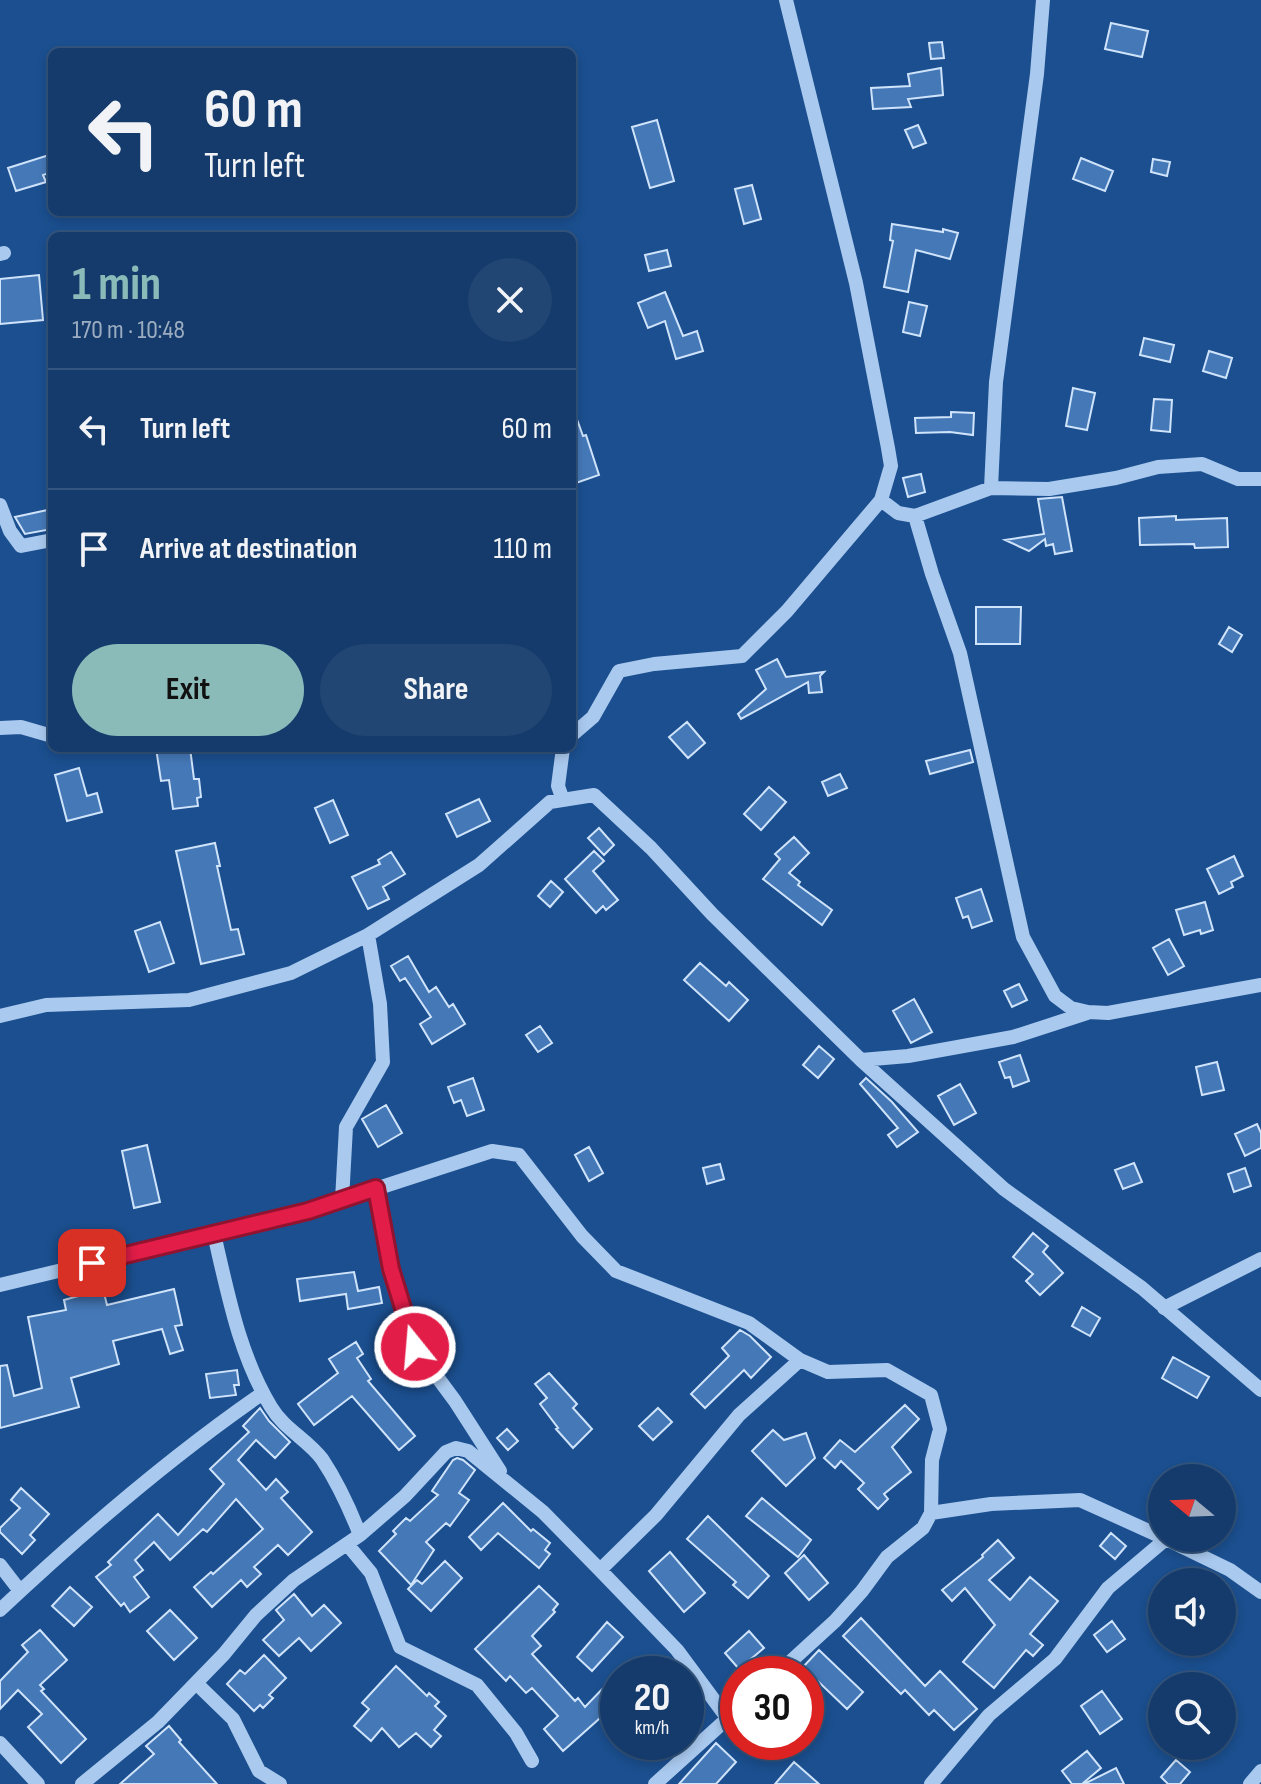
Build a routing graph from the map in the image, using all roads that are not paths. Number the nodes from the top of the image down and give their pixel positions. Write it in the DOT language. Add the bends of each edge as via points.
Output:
graph roads {
  1 [pos="786,0"];
  2 [pos="1043,0"];
  3 [pos="1261,479"];
  4 [pos="991,488"];
  5 [pos="881,500"];
  6 [pos="0,505"];
  7 [pos="915,516"];
  8 [pos="48,541"];
  9 [pos="0,728"];
  10 [pos="576,732"];
  11 [pos="48,735"];
  12 [pos="562,752"];
  13 [pos="563,800"];
  14 [pos="368,935"];
  15 [pos="1261,985"];
  16 [pos="1088,1012"];
  17 [pos="0,1016"];
  18 [pos="861,1060"];
  19 [pos="376,1188"];
  20 [pos="342,1200"];
  21 [pos="214,1234"];
  22 [pos="1261,1259"];
  23 [pos="0,1285"];
  24 [pos="1164,1308"];
  25 [pos="800,1360"];
  26 [pos="1261,1390"];
  27 [pos="263,1393"];
  28 [pos="507,1482"];
  29 [pos="931,1513"];
  30 [pos="1148,1531"];
  31 [pos="354,1540"];
  32 [pos="1148,1552"];
  33 [pos="1193,1552"];
  34 [pos="0,1565"];
  35 [pos="600,1570"];
  36 [pos="20,1591"];
  37 [pos="1261,1592"];
  38 [pos="0,1610"];
  39 [pos="797,1656"];
  40 [pos="197,1684"];
  41 [pos="720,1699"];
  42 [pos="720,1726"];
  43 [pos="0,1743"];
  44 [pos="532,1761"];
  45 [pos="1261,1771"];
  46 [pos="38,1784"];
  47 [pos="82,1784"];
  48 [pos="280,1784"];
  49 [pos="655,1784"];
  50 [pos="931,1784"];
  51 [pos="1250,1784"];
  1 -- 5 [label="street" via="856,283 888,448 891,466"];
  2 -- 4 [label="street" via="996,382"];
  3 -- 4 [label="street" via="1238,479 1202,464 1158,467 1049,489"];
  4 -- 7 [label="street"];
  5 -- 7 [label="street" via="898,513"];
  5 -- 10 [label="street" via="742,656 619,671 593,717"];
  6 -- 8 [label="street" via="21,546"];
  7 -- 16 [label="street" via="960,653 1023,937 1055,996"];
  9 -- 11 [label="street"];
  12 -- 13 [label="street" via="558,786"];
  13 -- 14 [label="street" via="550,802 479,865"];
  13 -- 18 [label="street" via="594,795"];
  14 -- 17 [label="street" via="291,973 189,1000 46,1005"];
  14 -- 20 [label="street" via="383,1062 346,1127"];
  15 -- 16 [label="street" via="1108,1013"];
  16 -- 18 [label="street" via="1013,1037"];
  18 -- 24 [label="street" via="1004,1189"];
  19 -- 20 [label="street"];
  19 -- 25 [label="street" via="492,1151 519,1155 616,1271 749,1323"];
  19 -- 28 [label="street" via="391,1269 415,1347"];
  20 -- 21 [label="street"];
  21 -- 23 [label="street"];
  21 -- 27 [label="street" via="234,1321"];
  22 -- 24 [label="street"];
  24 -- 26 [label="street"];
  25 -- 29 [label="street" via="828,1372 887,1370 931,1395 940,1429 932,1460"];
  25 -- 35 [label="street" via="739,1415 656,1515"];
  27 -- 31 [label="street" via="287,1427 322,1460"];
  27 -- 36 [label="street" via="115,1507"];
  28 -- 31 [label="street" via="468,1451 456,1448"];
  28 -- 35 [label="street"];
  29 -- 30 [label="street" via="1080,1500"];
  29 -- 39 [label="street" via="923,1528 887,1557 835,1621"];
  31 -- 40 [label="street" via="294,1580"];
  31 -- 44 [label="street" via="400,1647 477,1685"];
  32 -- 50 [label="street" via="1108,1588 1055,1659 989,1715"];
  33 -- 37 [label="street"];
  34 -- 36 [label="street"];
  35 -- 41 [label="street"];
  36 -- 38 [label="street"];
  40 -- 47 [label="street"];
  40 -- 48 [label="street" via="233,1719 259,1771"];
  42 -- 49 [label="street"];
  43 -- 46 [label="street"];
  45 -- 51 [label="street"];
}
